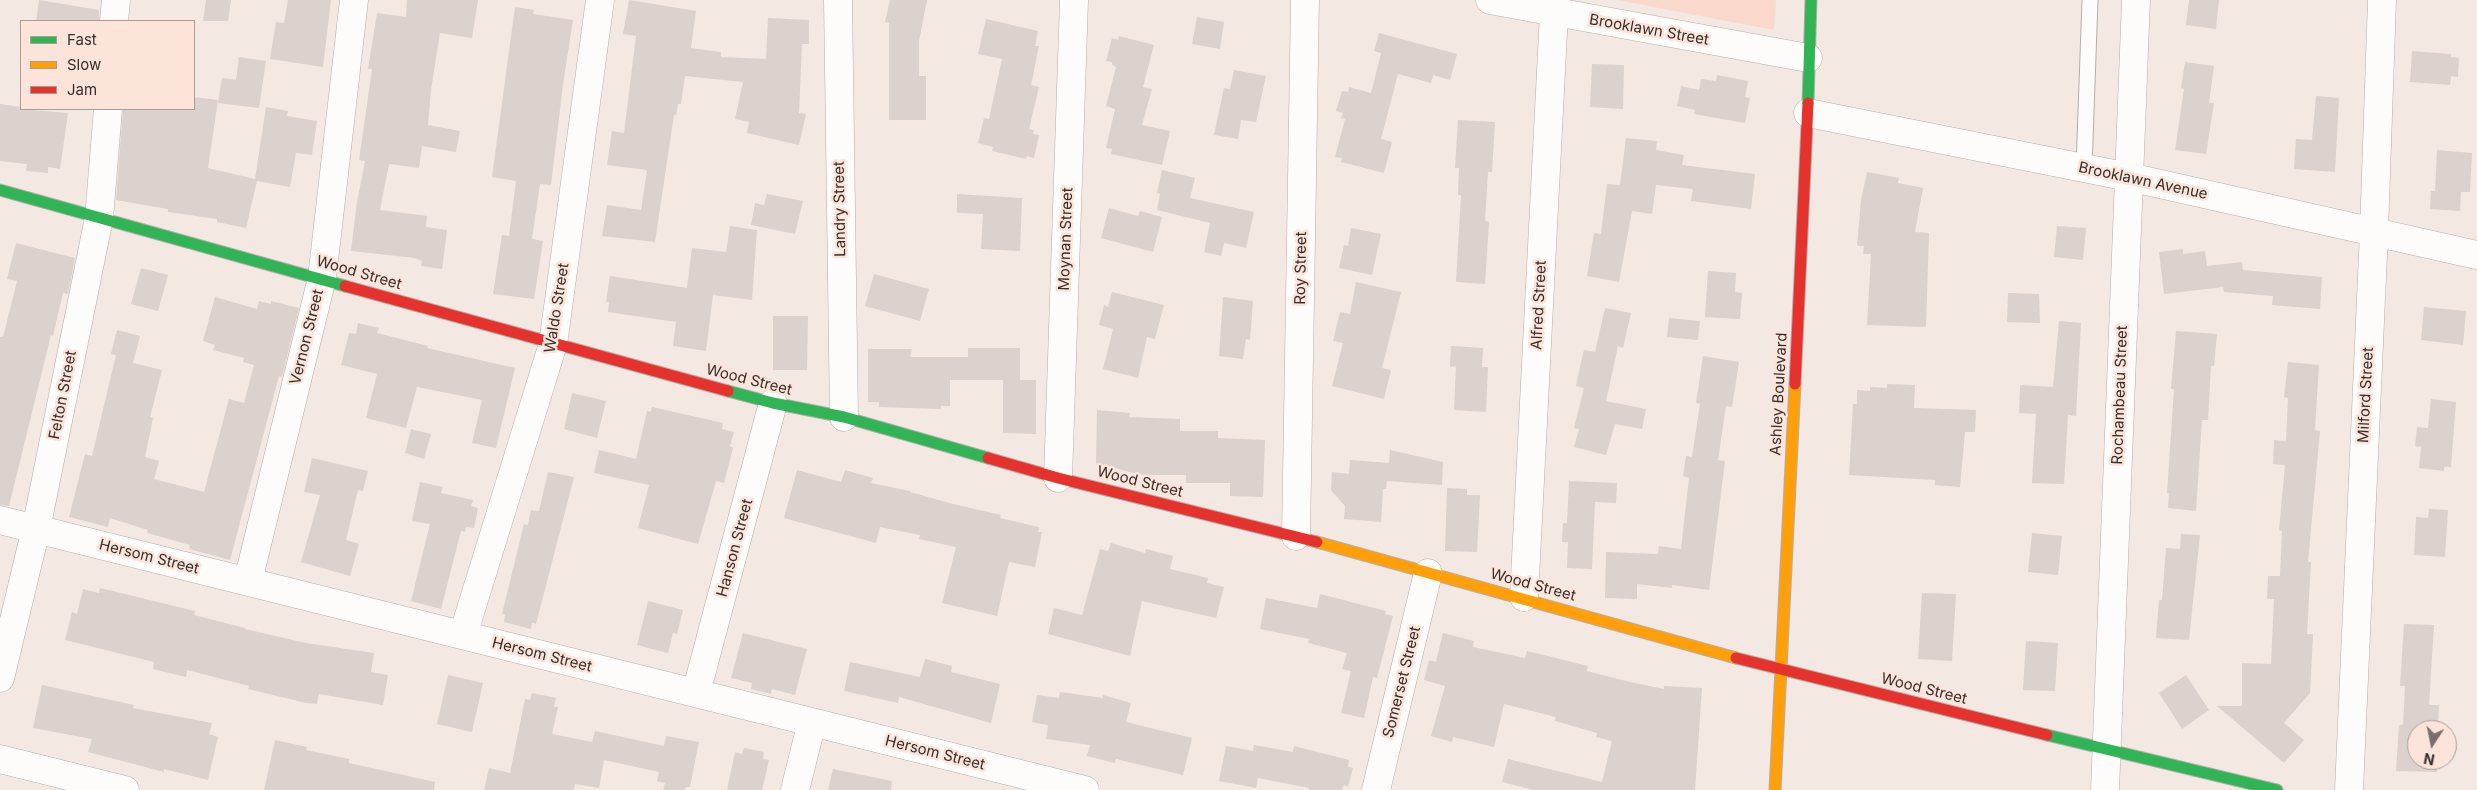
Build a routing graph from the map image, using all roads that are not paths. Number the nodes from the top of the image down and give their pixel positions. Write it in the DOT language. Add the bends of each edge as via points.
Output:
graph roads {
  1 [pos="116,0"];
  2 [pos="354,0"];
  3 [pos="600,0"];
  4 [pos="838,0"];
  5 [pos="1074,0"];
  6 [pos="1305,0"];
  7 [pos="1490,0"];
  8 [pos="1812,0"];
  9 [pos="2090,0"];
  10 [pos="2136,0"];
  11 [pos="2382,0"];
  12 [pos="1554,13"];
  13 [pos="114,20"];
  14 [pos="1808,58"];
  15 [pos="108,110"];
  16 [pos="1808,113"];
  17 [pos="2084,168"];
  18 [pos="2128,177"];
  19 [pos="0,190"];
  20 [pos="100,218"];
  21 [pos="2374,232"];
  22 [pos="2477,255"];
  23 [pos="322,278"];
  24 [pos="554,344"];
  25 [pos="773,403"];
  26 [pos="844,417"];
  27 [pos="1058,478"];
  28 [pos="0,520"];
  29 [pos="36,529"];
  30 [pos="1296,536"];
  31 [pos="1428,573"];
  32 [pos="248,581"];
  33 [pos="1524,598"];
  34 [pos="463,635"];
  35 [pos="1781,671"];
  36 [pos="0,678"];
  37 [pos="696,693"];
  38 [pos="812,722"];
  39 [pos="2107,750"];
  40 [pos="0,759"];
  41 [pos="125,790"];
  42 [pos="795,790"];
  43 [pos="1085,790"];
  44 [pos="1376,790"];
  45 [pos="1775,790"];
  46 [pos="2105,790"];
  47 [pos="2277,790"];
  48 [pos="2349,790"];
  1 -- 13 [label="street"];
  2 -- 23 [label="street, Vernon Street"];
  3 -- 24 [label="street, Waldo Street"];
  4 -- 26 [label="street, Landry Street"];
  5 -- 27 [label="street, Moynan Street"];
  6 -- 30 [label="street, Roy Street"];
  7 -- 12 [label="street, Brooklawn Street"];
  8 -- 14 [label="street, Ashley Boulevard"];
  9 -- 17 [label="lane"];
  10 -- 18 [label="street, Rochambeau Street"];
  11 -- 21 [label="street, Milford Street"];
  12 -- 14 [label="street, Brooklawn Street"];
  12 -- 33 [label="street, Alfred Street"];
  14 -- 16 [label="street, Ashley Boulevard"];
  15 -- 20 [label="street, Felton Street"];
  16 -- 17 [label="street, Brooklawn Avenue"];
  16 -- 35 [label="street, Ashley Boulevard"];
  17 -- 18 [label="street, Brooklawn Avenue"];
  18 -- 21 [label="street, Brooklawn Avenue"];
  18 -- 39 [label="street, Rochambeau Street"];
  19 -- 20 [label="street, Wood Street"];
  20 -- 23 [label="street, Wood Street"];
  20 -- 29 [label="street, Felton Street"];
  21 -- 22 [label="street, Brooklawn Avenue"];
  21 -- 48 [label="street, Milford Street"];
  23 -- 24 [label="street, Wood Street"];
  23 -- 32 [label="street, Vernon Street"];
  24 -- 25 [label="street, Wood Street"];
  24 -- 34 [label="street, Waldo Street"];
  25 -- 26 [label="street, Wood Street"];
  25 -- 37 [label="street, Hanson Street"];
  26 -- 27 [label="street, Wood Street"];
  27 -- 30 [label="street, Wood Street"];
  28 -- 29 [label="street, Hersom Street"];
  29 -- 32 [label="street, Hersom Street"];
  29 -- 36 [label="street, Felton Street"];
  30 -- 31 [label="street, Wood Street"];
  31 -- 33 [label="street, Wood Street"];
  31 -- 44 [label="street, Somerset Street"];
  32 -- 34 [label="street, Hersom Street"];
  33 -- 35 [label="street, Wood Street"];
  34 -- 37 [label="street, Hersom Street"];
  35 -- 39 [label="street, Wood Street"];
  35 -- 45 [label="street, Ashley Boulevard"];
  37 -- 38 [label="street, Hersom Street"];
  38 -- 42 [label="street"];
  38 -- 43 [label="street, Hersom Street"];
  39 -- 46 [label="street, Rochambeau Street"];
  39 -- 47 [label="street, Wood Street"];
  40 -- 41 [label="street"];
}
